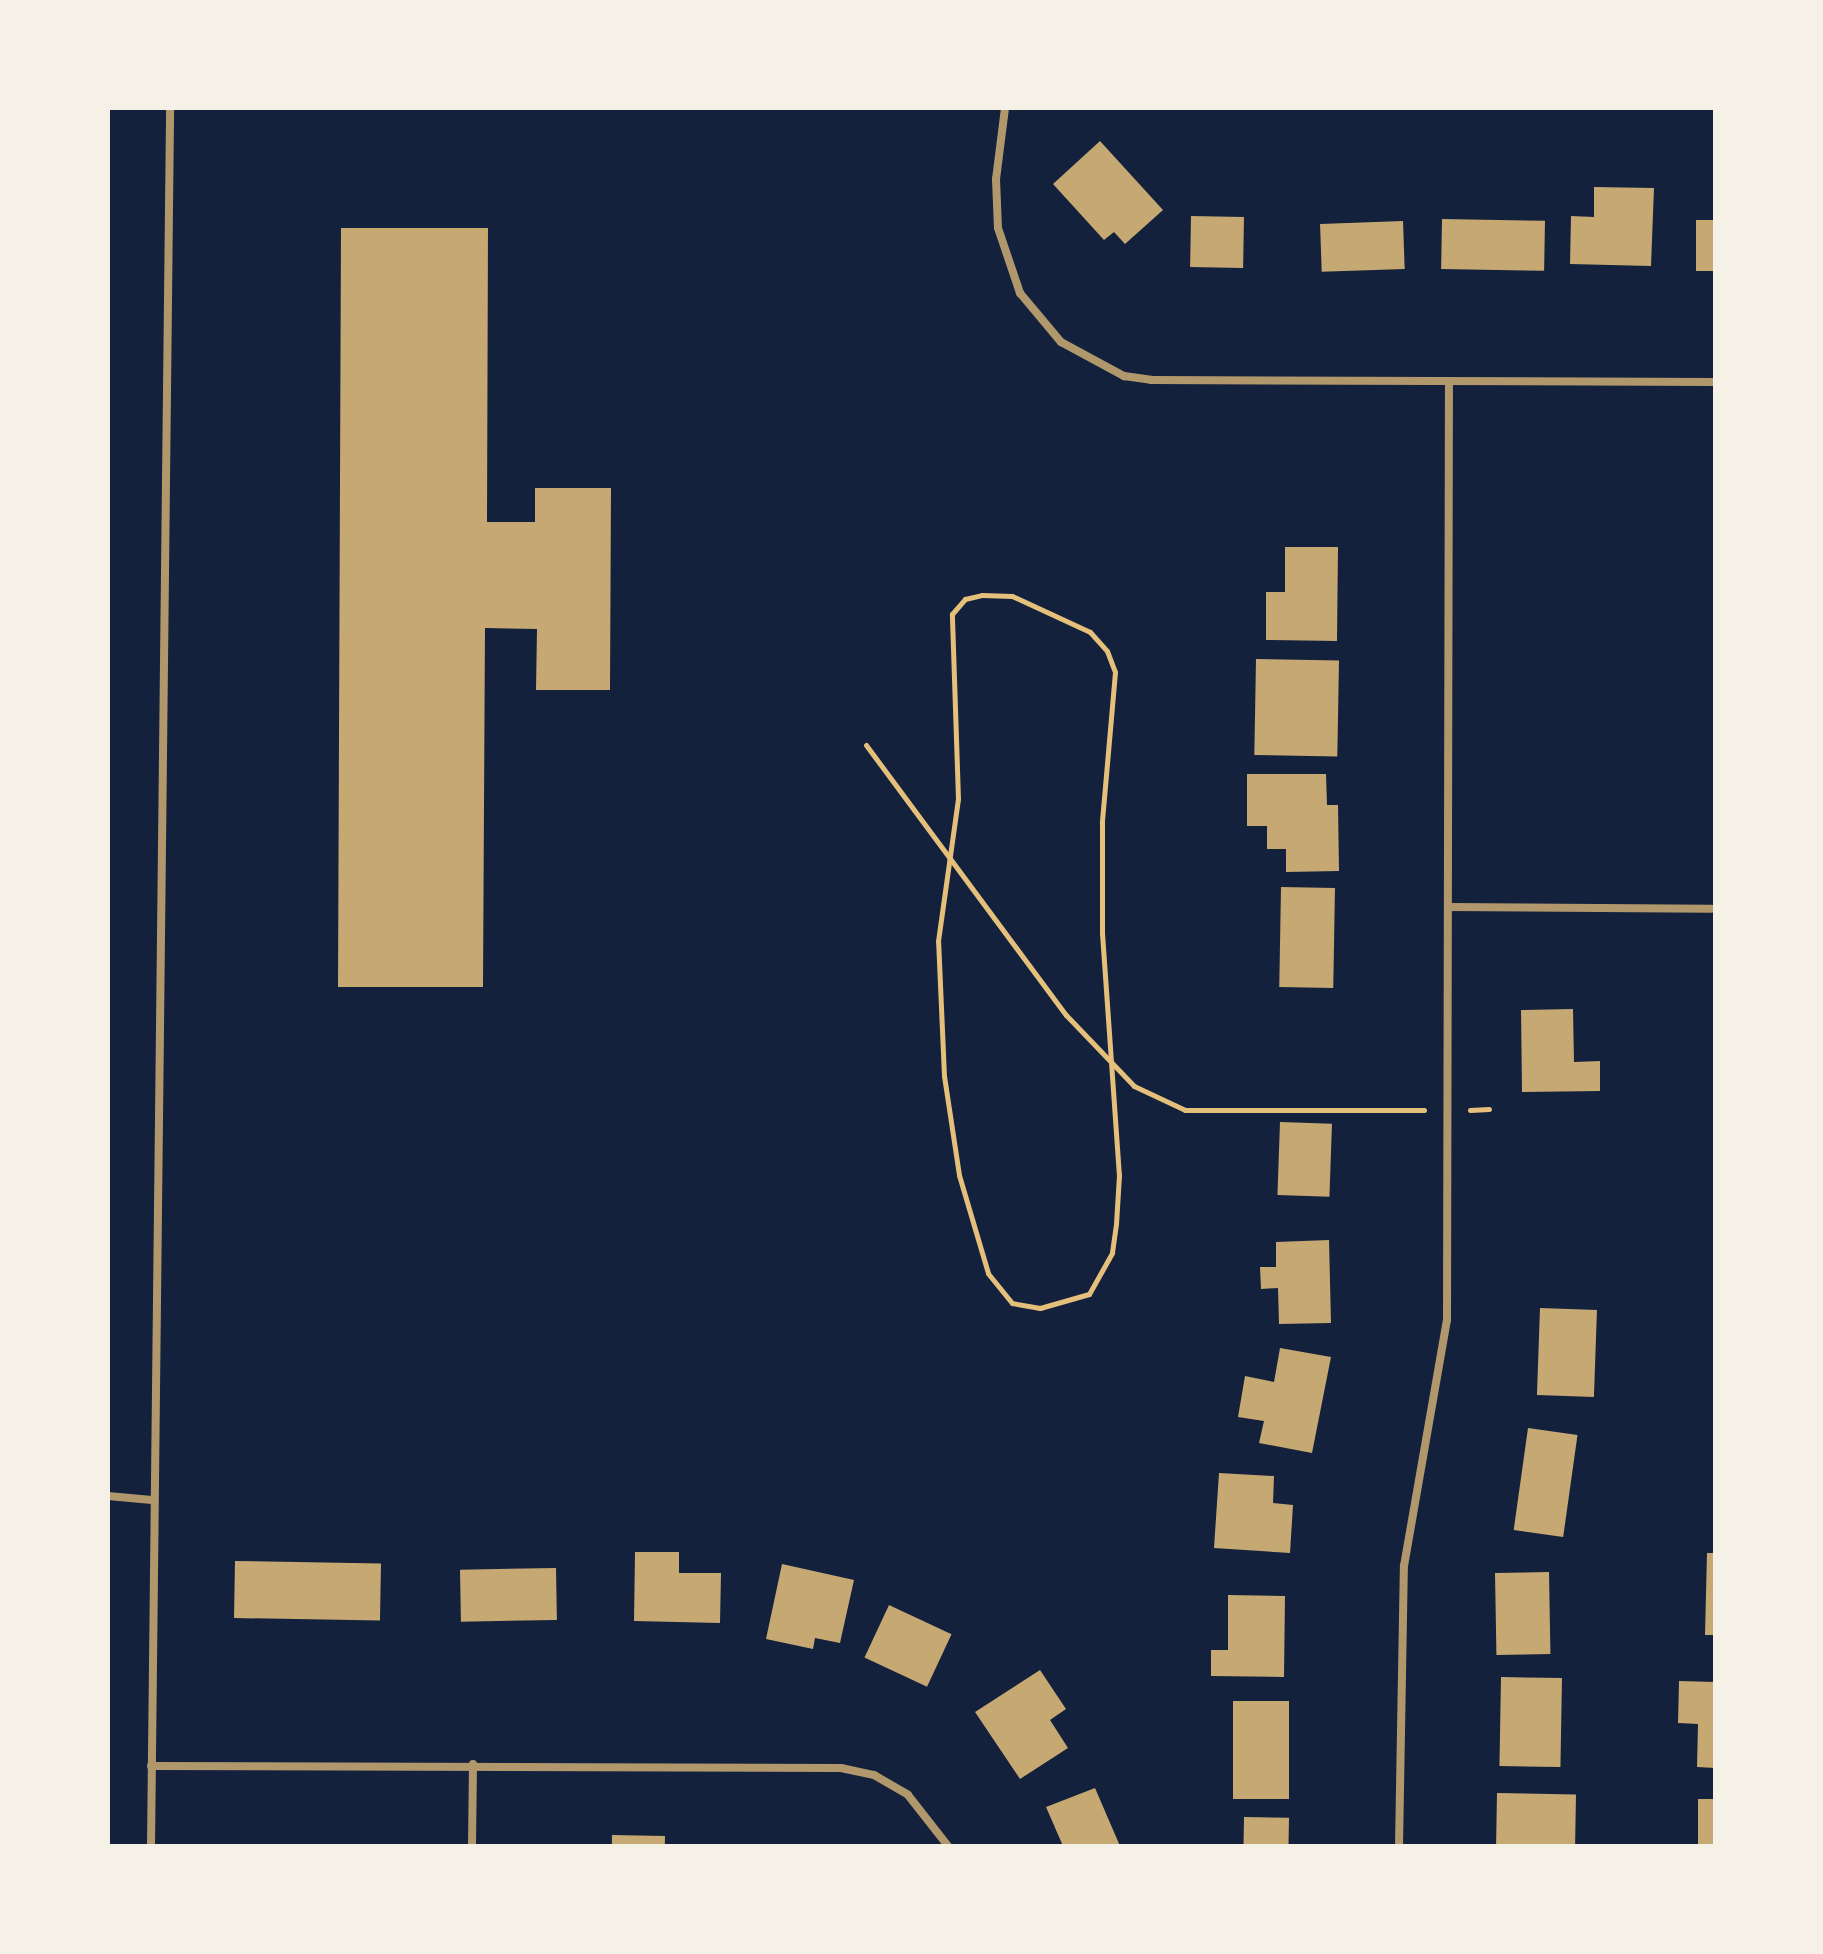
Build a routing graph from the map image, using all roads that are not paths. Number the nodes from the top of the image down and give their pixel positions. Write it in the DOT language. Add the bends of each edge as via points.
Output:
graph roads {
  1 [pos="170,108"];
  2 [pos="1005,108"];
  3 [pos="1449,381"];
  4 [pos="1715,382"];
  5 [pos="1448,907"];
  6 [pos="1711,909"];
  7 [pos="108,1496"];
  8 [pos="152,1500"];
  9 [pos="473,1764"];
  10 [pos="151,1766"];
  11 [pos="151,1846"];
  12 [pos="472,1846"];
  13 [pos="948,1846"];
  14 [pos="1399,1846"];
  1 -- 8 [label="street"];
  2 -- 3 [label="street" via="996,179 998,228 1020,293 1039,320 1086,360 1124,376"];
  3 -- 4 [label="street"];
  3 -- 5 [label="street"];
  5 -- 6 [label="street"];
  5 -- 14 [label="street" via="1447,1320 1402,1593"];
  7 -- 8 [label="street"];
  8 -- 10 [label="street"];
  9 -- 10 [label="street"];
  9 -- 12 [label="street"];
  9 -- 13 [label="street" via="841,1768 874,1775 908,1795"];
  10 -- 11 [label="street"];
}
